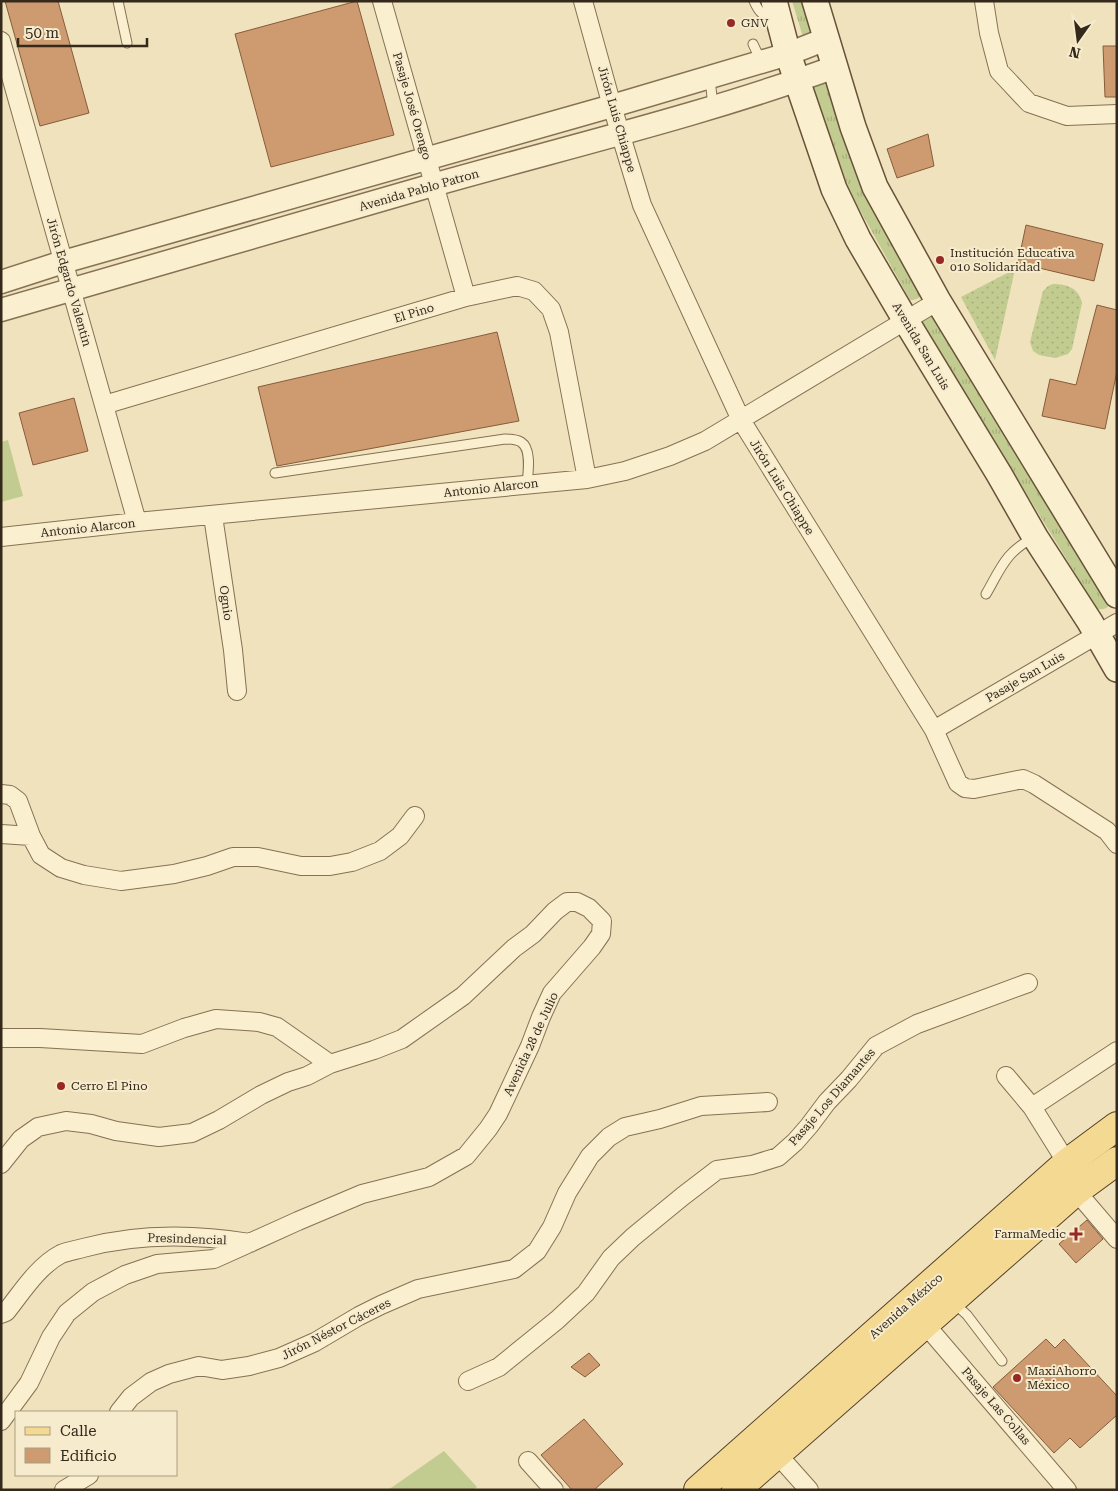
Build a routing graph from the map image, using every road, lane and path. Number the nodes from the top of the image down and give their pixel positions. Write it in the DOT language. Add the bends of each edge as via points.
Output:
graph roads {
  1 [pos="118,1"];
  2 [pos="382,1"];
  3 [pos="583,1"];
  4 [pos="754,1"];
  5 [pos="815,1"];
  6 [pos="984,1"];
  7 [pos="776,10"];
  8 [pos="826,39"];
  9 [pos="1,41"];
  10 [pos="127,43"];
  11 [pos="788,54"];
  12 [pos="835,67"];
  13 [pos="710,77"];
  14 [pos="797,81"];
  15 [pos="612,106"];
  16 [pos="713,107"];
  17 [pos="1117,114"];
  18 [pos="621,135"];
  19 [pos="427,159"];
  20 [pos="352,180"];
  21 [pos="434,185"];
  22 [pos="875,187"];
  23 [pos="841,202"];
  24 [pos="354,208"];
  25 [pos="64,262"];
  26 [pos="1,282"];
  27 [pos="71,290"];
  28 [pos="466,297"];
  29 [pos="938,301"];
  30 [pos="1,310"];
  31 [pos="906,321"];
  32 [pos="104,405"];
  33 [pos="741,420"];
  34 [pos="275,473"];
  35 [pos="587,479"];
  36 [pos="527,484"];
  37 [pos="213,516"];
  38 [pos="137,522"];
  39 [pos="1,537"];
  40 [pos="1035,537"];
  41 [pos="986,594"];
  42 [pos="1117,595"];
  43 [pos="1107,629"];
  44 [pos="1117,669"];
  45 [pos="237,691"];
  46 [pos="934,730"];
  47 [pos="1,794"];
  48 [pos="415,816"];
  49 [pos="1,834"];
  50 [pos="31,836"];
  51 [pos="1117,844"];
  52 [pos="1028,983"];
  53 [pos="1,1038"];
  54 [pos="1117,1050"];
  55 [pos="330,1064"];
  56 [pos="1006,1076"];
  57 [pos="768,1102"];
  58 [pos="1032,1107"];
  59 [pos="1117,1126"];
  60 [pos="1117,1161"];
  61 [pos="1068,1163"];
  62 [pos="1,1164"];
  63 [pos="1076,1191"];
  64 [pos="1117,1240"];
  65 [pos="251,1243"];
  66 [pos="952,1301"];
  67 [pos="1,1314"];
  68 [pos="924,1323"];
  69 [pos="1002,1361"];
  70 [pos="468,1381"];
  71 [pos="120,1411"];
  72 [pos="1,1421"];
  73 [pos="777,1454"];
  74 [pos="528,1461"];
  75 [pos="87,1476"];
  76 [pos="64,1490"];
  77 [pos="554,1490"];
  78 [pos="698,1490"];
  79 [pos="736,1490"];
  80 [pos="809,1490"];
  81 [pos="1067,1490"];
  1 -- 10 [label="lane"];
  2 -- 19 [label="street, Pasaje José Orengo"];
  3 -- 15 [label="street, Jirón Luis Chiappe"];
  4 -- 7 [label="lane" via="764,16"];
  5 -- 8 [label="main road"];
  6 -- 17 [label="street" via="999,71 1028,103 1067,116"];
  7 -- 11 [label="main road, Avenida San Luis"];
  8 -- 11 [label="street"];
  8 -- 12 [label="main road"];
  9 -- 25 [label="street, Jirón Edgardo Valentin"];
  11 -- 13 [label="street" via="757,53"];
  11 -- 14 [label="main road, Avenida San Luis"];
  12 -- 14 [label="street, Avenida Pablo Patron"];
  12 -- 22 [label="main road"];
  13 -- 15 [label="street"];
  13 -- 16 [label="lane"];
  14 -- 16 [label="street, Avenida Pablo Patron"];
  14 -- 23 [label="main road, Avenida San Luis"];
  15 -- 18 [label="street, Jirón Luis Chiappe"];
  15 -- 19 [label="street"];
  16 -- 18 [label="street, Avenida Pablo Patron"];
  18 -- 21 [label="street, Avenida Pablo Patron"];
  18 -- 33 [label="street, Jirón Luis Chiappe" via="642,205"];
  19 -- 20 [label="street"];
  19 -- 21 [label="street, Pasaje José Orengo"];
  20 -- 24 [label="street"];
  20 -- 25 [label="street"];
  21 -- 24 [label="street, Avenida Pablo Patron"];
  21 -- 28 [label="street, Pasaje José Orengo"];
  22 -- 23 [label="main road"];
  22 -- 29 [label="main road"];
  23 -- 31 [label="main road, Avenida San Luis" via="858,239"];
  24 -- 27 [label="street, Avenida Pablo Patron"];
  25 -- 26 [label="street"];
  25 -- 27 [label="street, Jirón Edgardo Valentin"];
  27 -- 30 [label="street, Avenida Pablo Patron"];
  27 -- 32 [label="street, Jirón Edgardo Valentin"];
  28 -- 32 [label="street, El Pino"];
  28 -- 35 [label="street, El Pino" via="517,286 534,291 551,309"];
  29 -- 31 [label="street, Antonio Alarcon"];
  29 -- 42 [label="main road"];
  31 -- 33 [label="street, Antonio Alarcon"];
  31 -- 40 [label="main road, Avenida San Luis"];
  32 -- 38 [label="street, Jirón Edgardo Valentin"];
  33 -- 35 [label="street, Antonio Alarcon" via="670,456"];
  33 -- 46 [label="street, Jirón Luis Chiappe"];
  34 -- 36 [label="lane" via="513,439 526,448 529,465"];
  35 -- 36 [label="street, Antonio Alarcon"];
  36 -- 37 [label="street, Antonio Alarcon"];
  37 -- 38 [label="street, Antonio Alarcon"];
  37 -- 45 [label="street, Ognio"];
  38 -- 39 [label="street, Antonio Alarcon"];
  40 -- 41 [label="lane" via="1012,551"];
  40 -- 43 [label="main road, Avenida San Luis"];
  43 -- 44 [label="main road, Avenida San Luis"];
  43 -- 46 [label="street, Pasaje San Luis"];
  46 -- 51 [label="street, Jirón Luis Chiappe" via="958,783 965,788 1023,779 1107,831"];
  47 -- 50 [label="street" via="10,795 18,801"];
  48 -- 50 [label="street" via="400,836 380,851 352,862 301,866 258,857 233,857 174,874 121,881 61,868 41,855"];
  49 -- 50 [label="street"];
  52 -- 70 [label="street, Pasaje Los Diamantes" via="917,1024 876,1046 795,1142 778,1157 717,1170 633,1237 611,1258 586,1293 556,1320 498,1367"];
  53 -- 55 [label="street" via="142,1044 216,1019 259,1022 278,1027"];
  54 -- 58 [label="street"];
  55 -- 62 [label="street, Avenida 28 de Julio" via="261,1095 192,1133 159,1137 66,1121 38,1127 21,1139"];
  55 -- 65 [label="street, Avenida 28 de Julio" via="402,1039 463,996 567,902 577,902 589,908 602,922 601,934 592,947 552,993 498,1114 466,1156 429,1177 362,1194"];
  56 -- 58 [label="street"];
  57 -- 71 [label="street, Jirón Néstor Cáceres" via="702,1106 625,1127 609,1137 590,1156 537,1250 514,1269 418,1290 279,1358 222,1370 199,1366 169,1374 131,1397"];
  58 -- 61 [label="street"];
  59 -- 61 [label="main road, Avenida México"];
  60 -- 63 [label="main road, Avenida México"];
  61 -- 78 [label="main road, Avenida México"];
  63 -- 64 [label="street"];
  63 -- 66 [label="main road, Avenida México"];
  65 -- 67 [label="street, Presindencial" via="214,1237 146,1236 96,1244 62,1254 39,1271"];
  65 -- 72 [label="street, Avenida 28 de Julio" via="214,1259 158,1264 125,1275 93,1292 67,1313 51,1336 29,1383"];
  66 -- 68 [label="main road, Avenida México"];
  66 -- 69 [label="lane" via="968,1315"];
  68 -- 73 [label="main road, Avenida México"];
  68 -- 81 [label="street, Pasaje Las Collas"];
  73 -- 79 [label="main road, Avenida México"];
  73 -- 80 [label="street"];
  74 -- 77 [label="street"];
  75 -- 76 [label="street"];
}
